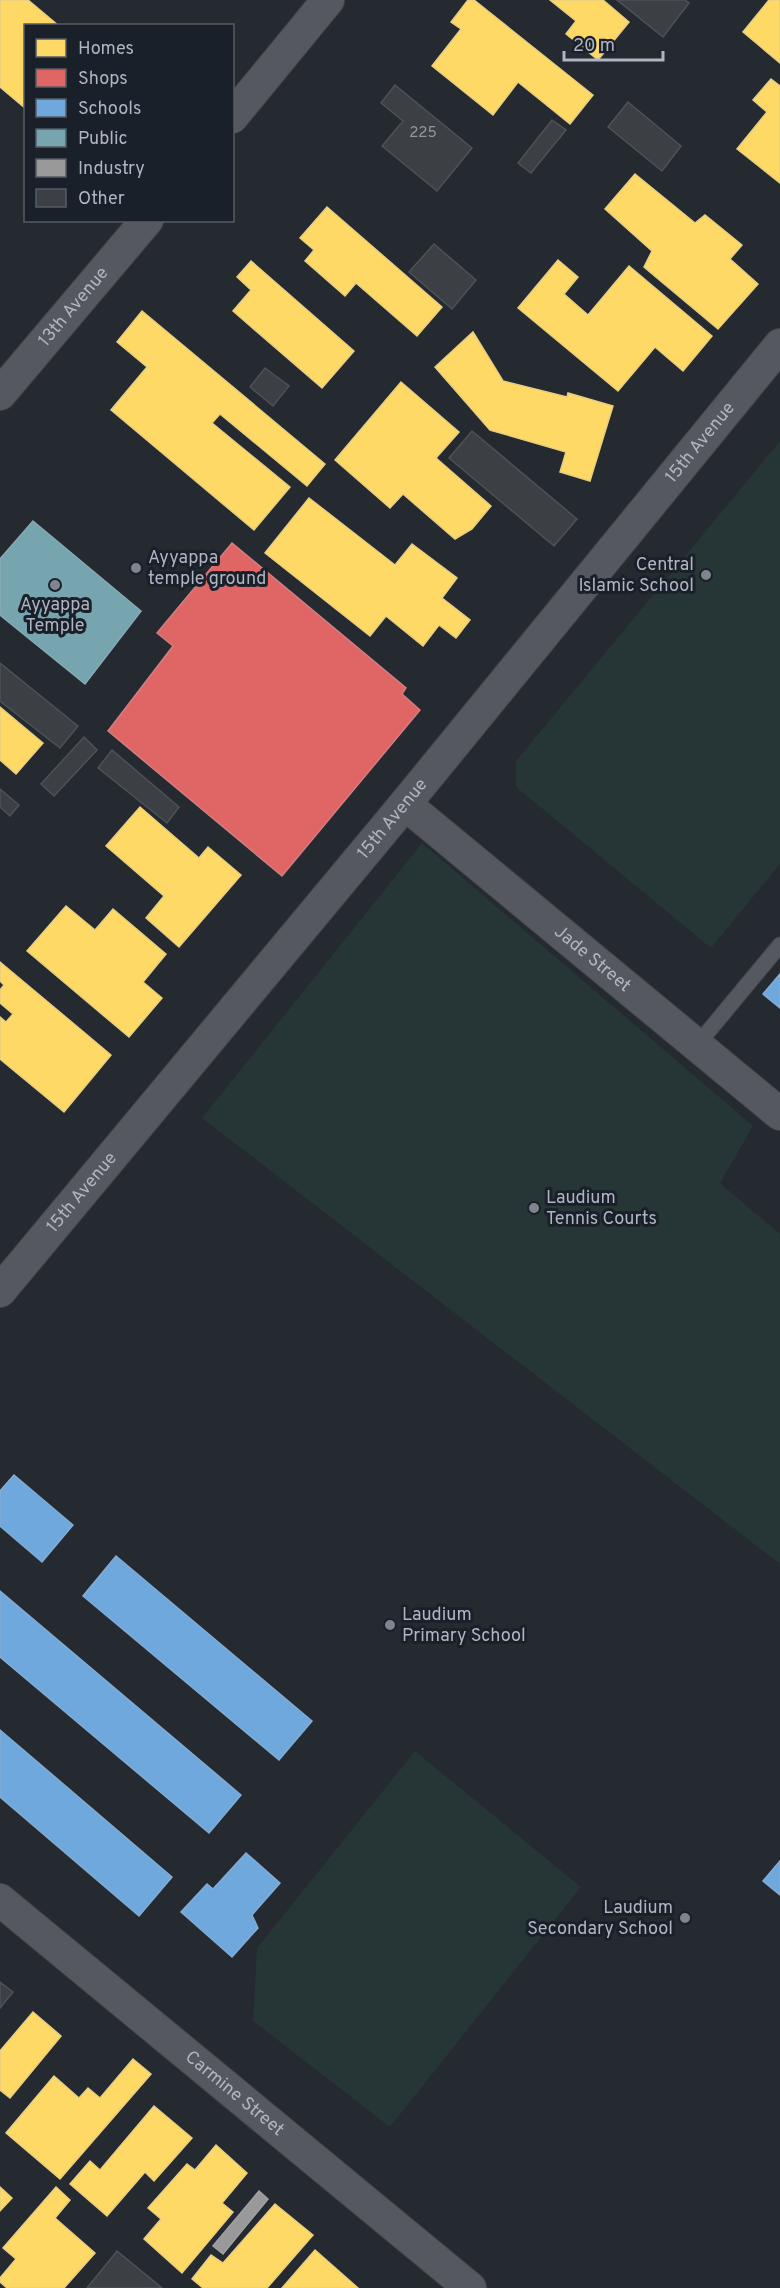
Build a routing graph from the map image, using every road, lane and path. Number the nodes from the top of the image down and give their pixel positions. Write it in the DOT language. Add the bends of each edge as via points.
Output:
graph roads {
  1 [pos="328,0"];
  2 [pos="234,115"];
  3 [pos="145,222"];
  4 [pos="780,345"];
  5 [pos="0,394"];
  6 [pos="405,804"];
  7 [pos="780,945"];
  8 [pos="697,1045"];
  9 [pos="780,1114"];
  10 [pos="0,1291"];
  11 [pos="0,1900"];
  12 [pos="470,2288"];
  1 -- 2 [label="street"];
  3 -- 5 [label="street, 13th Avenue"];
  4 -- 6 [label="street, 15th Avenue"];
  6 -- 8 [label="street, Jade Street"];
  6 -- 10 [label="street, 15th Avenue"];
  7 -- 8 [label="lane"];
  8 -- 9 [label="street, Jade Street"];
  11 -- 12 [label="street, Carmine Street"];
}
